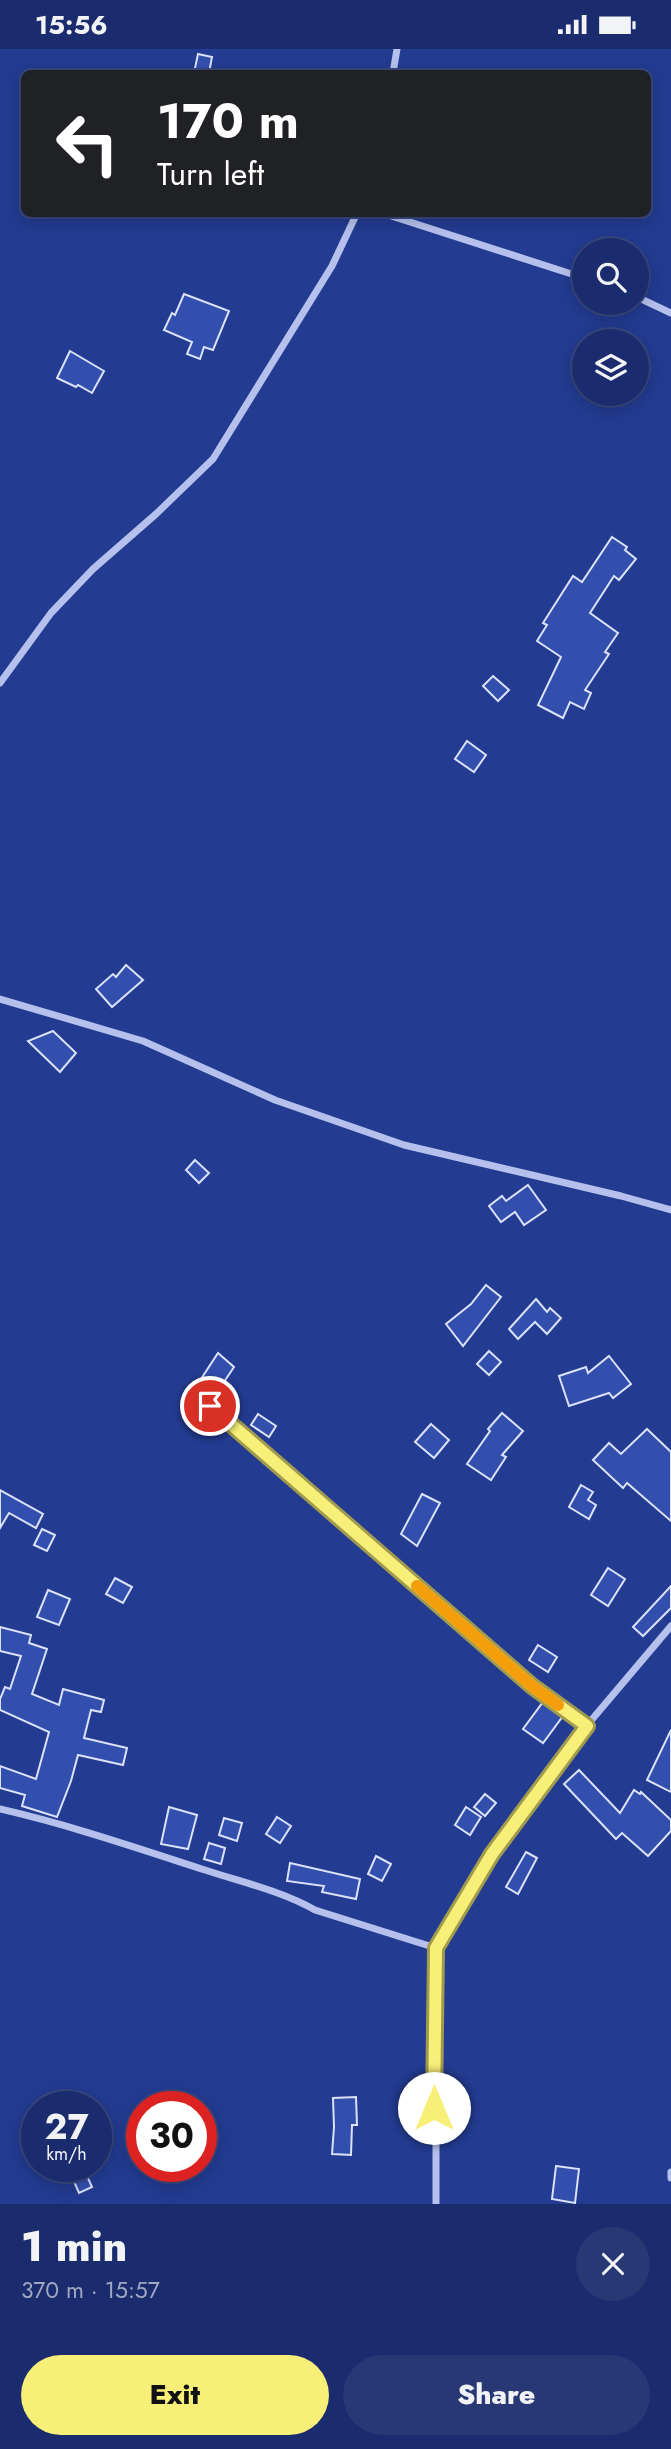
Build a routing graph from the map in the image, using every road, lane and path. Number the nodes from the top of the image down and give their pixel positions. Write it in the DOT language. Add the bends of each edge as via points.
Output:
graph roads {
  1 [pos="397,49"];
  2 [pos="394,70"];
  3 [pos="356,217"];
  4 [pos="394,217"];
  5 [pos="572,274"];
  6 [pos="649,303"];
  7 [pos="671,313"];
  8 [pos="0,683"];
  9 [pos="0,999"];
  10 [pos="671,1210"];
  11 [pos="210,1406"];
  12 [pos="671,1626"];
  13 [pos="587,1726"];
  14 [pos="0,1809"];
  15 [pos="436,1948"];
  16 [pos="671,2172"];
  17 [pos="671,2178"];
  18 [pos="436,2204"];
  1 -- 2 [label="street"];
  3 -- 8 [label="street" via="332,266 213,459 76,587"];
  4 -- 5 [label="street"];
  6 -- 7 [label="street"];
  9 -- 10 [label="street" via="143,1041 275,1100 404,1145"];
  11 -- 13 [label="street" via="522,1677"];
  12 -- 13 [label="street"];
  13 -- 15 [label="street" via="492,1854"];
  14 -- 15 [label="street" via="61,1823"];
  15 -- 18 [label="street"];
  16 -- 17 [label="street"];
}
